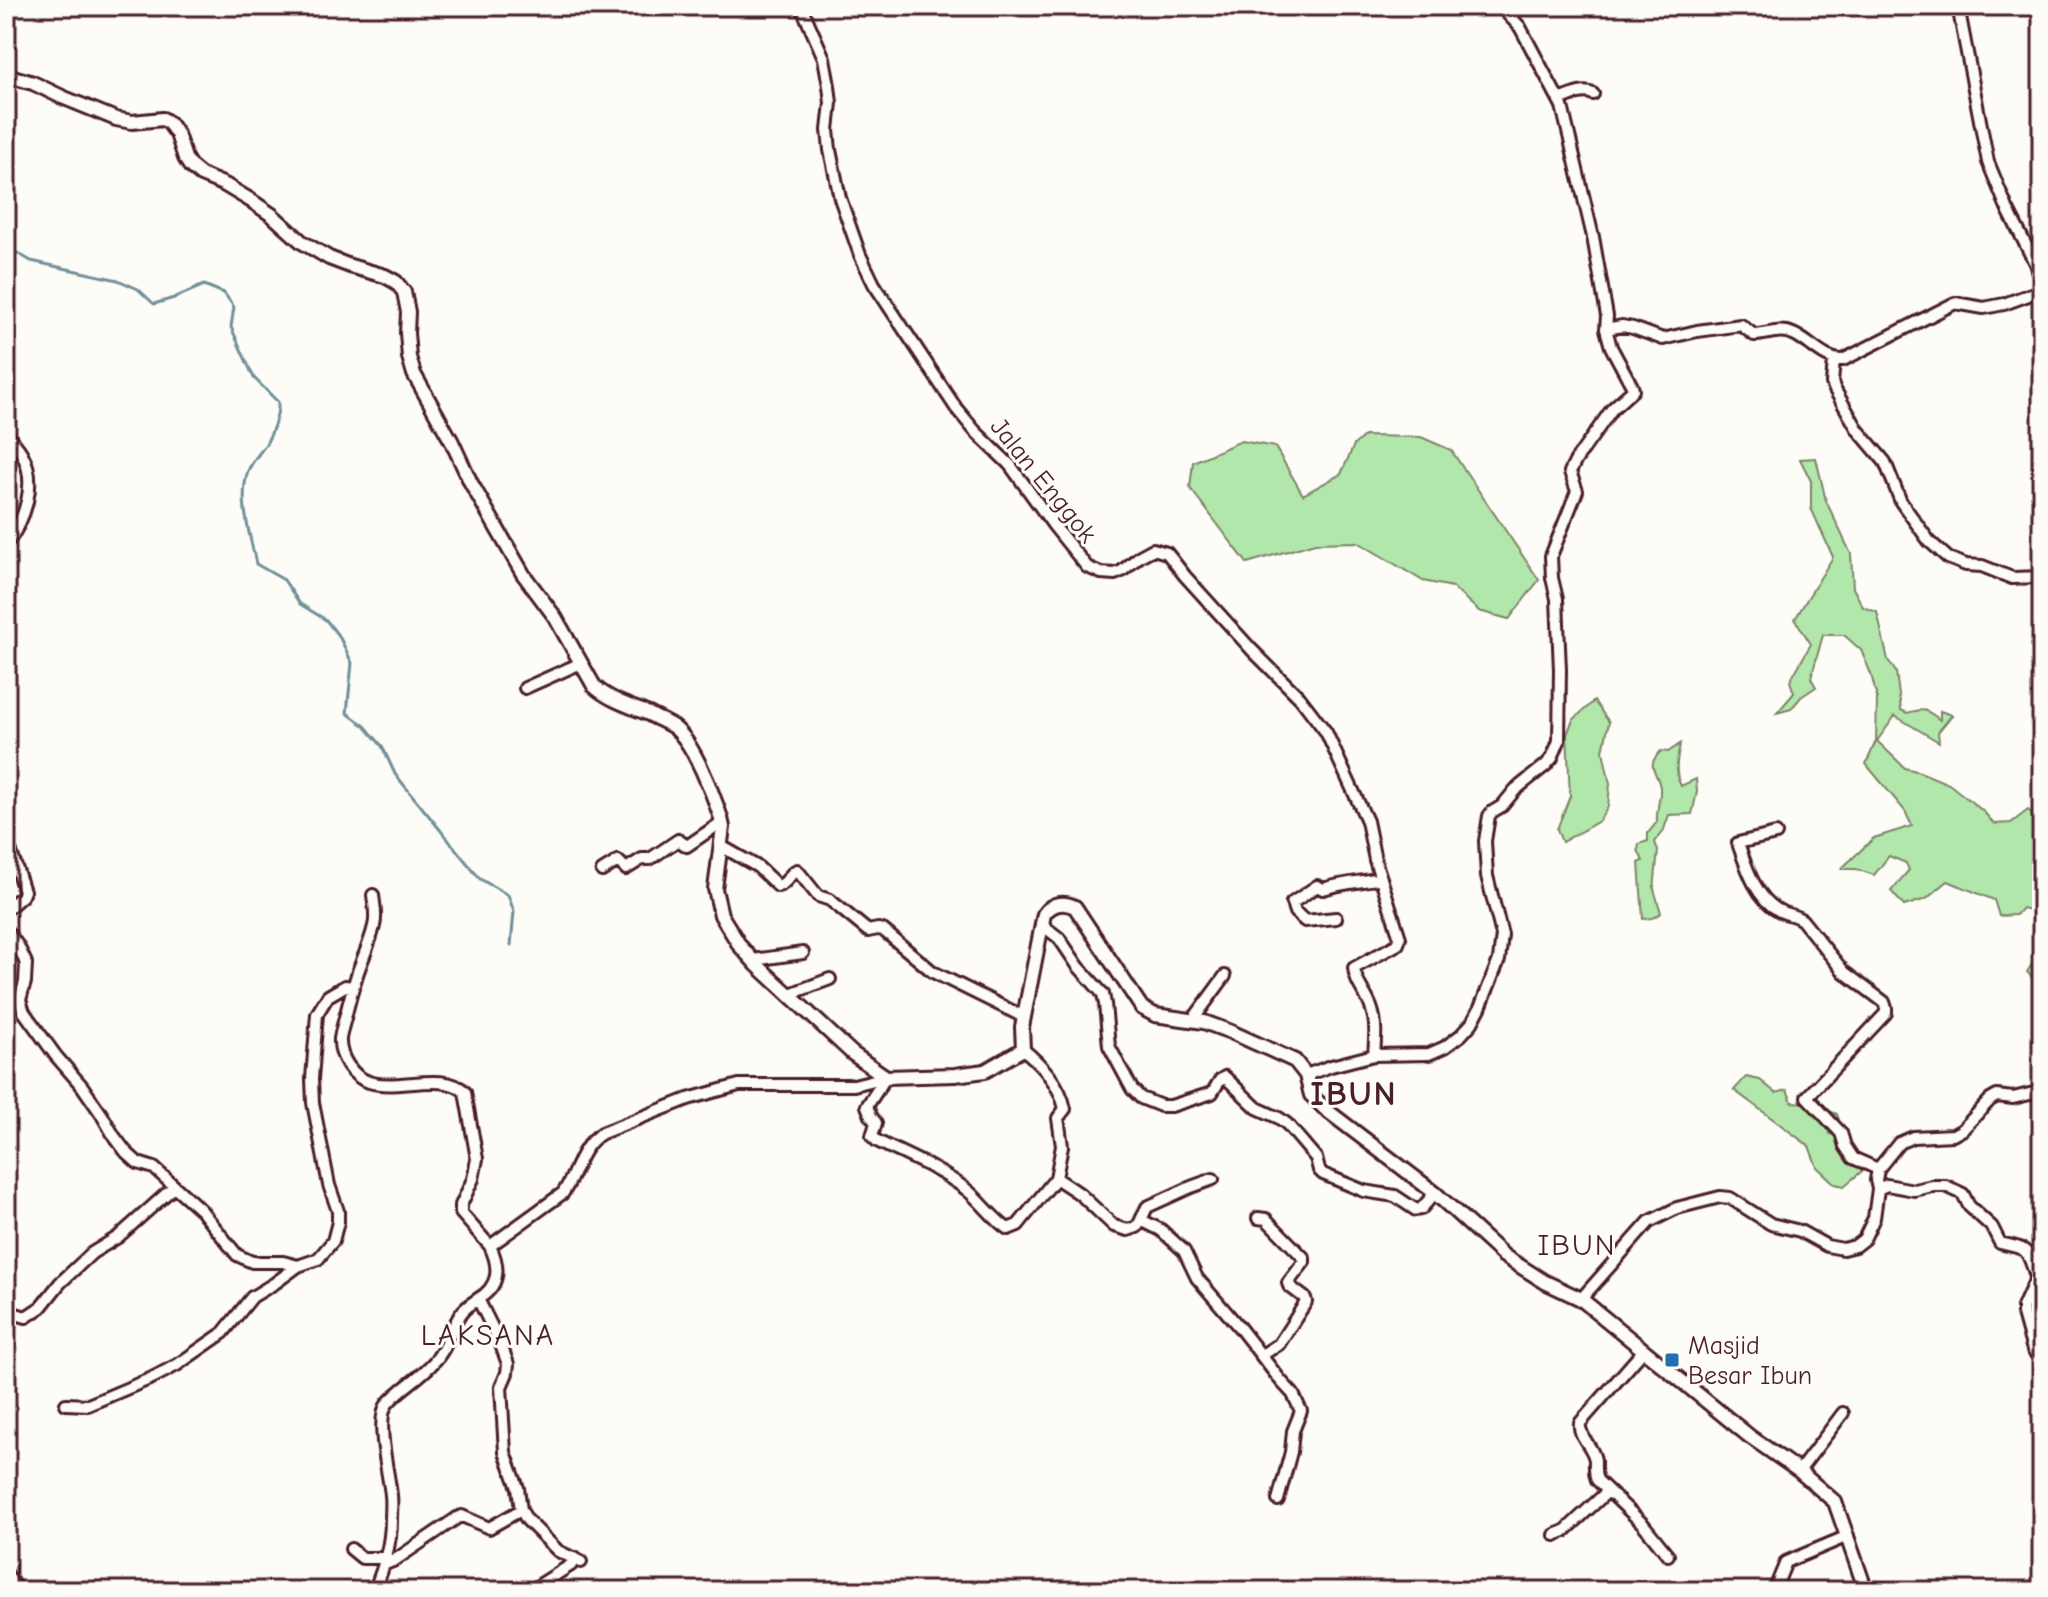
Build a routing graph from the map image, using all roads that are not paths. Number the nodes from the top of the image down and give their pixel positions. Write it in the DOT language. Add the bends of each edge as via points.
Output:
graph roads {
  1 [pos="801,6"];
  2 [pos="1500,6"];
  3 [pos="1958,6"];
  4 [pos="6,75"];
  5 [pos="1593,94"];
  6 [pos="1559,100"];
  7 [pos="2042,288"];
  8 [pos="1606,329"];
  9 [pos="1834,360"];
  10 [pos="6,433"];
  11 [pos="6,544"];
  12 [pos="2042,577"];
  13 [pos="581,663"];
  14 [pos="525,688"];
  15 [pos="722,822"];
  16 [pos="1776,834"];
  17 [pos="6,837"];
  18 [pos="721,846"];
  19 [pos="602,871"];
  20 [pos="1381,878"];
  21 [pos="373,895"];
  22 [pos="6,910"];
  23 [pos="1336,918"];
  24 [pos="1041,924"];
  25 [pos="6,930"];
  26 [pos="803,953"];
  27 [pos="753,960"];
  28 [pos="1225,976"];
  29 [pos="830,979"];
  30 [pos="353,987"];
  31 [pos="790,994"];
  32 [pos="1024,1017"];
  33 [pos="1192,1021"];
  34 [pos="1023,1049"];
  35 [pos="1374,1055"];
  36 [pos="1306,1075"];
  37 [pos="886,1077"];
  38 [pos="2042,1091"];
  39 [pos="1878,1169"];
  40 [pos="1056,1178"];
  41 [pos="1213,1179"];
  42 [pos="174,1187"];
  43 [pos="1878,1189"];
  44 [pos="1435,1193"];
  45 [pos="1258,1218"];
  46 [pos="1140,1222"];
  47 [pos="490,1246"];
  48 [pos="298,1266"];
  49 [pos="478,1299"];
  50 [pos="1581,1299"];
  51 [pos="6,1311"];
  52 [pos="1644,1350"];
  53 [pos="1262,1355"];
  54 [pos="2042,1374"];
  55 [pos="66,1404"];
  56 [pos="1843,1413"];
  57 [pos="1799,1471"];
  58 [pos="1608,1491"];
  59 [pos="1278,1500"];
  60 [pos="521,1510"];
  61 [pos="1555,1535"];
  62 [pos="1848,1536"];
  63 [pos="351,1549"];
  64 [pos="1668,1555"];
  65 [pos="386,1561"];
  66 [pos="6,1573"];
  67 [pos="18,1591"];
  68 [pos="374,1591"];
  69 [pos="530,1591"];
  70 [pos="1774,1591"];
  71 [pos="1866,1591"];
  1 -- 20 [label="street, Jalan Enggok" via="824,58 831,103 830,150 840,198 874,284 918,352 956,408 1010,465 1087,567 1115,574 1153,549 1167,553 1315,715 1367,821"];
  2 -- 6 [label="street" via="1520,27"];
  3 -- 7 [label="street" via="1988,162"];
  4 -- 13 [label="main road" via="116,119 163,119 177,134 190,166 201,175 250,200 329,258 396,282 408,312 414,374 523,574"];
  5 -- 6 [label="street"];
  6 -- 8 [label="street" via="1593,237"];
  7 -- 9 [label="street" via="1984,308 1955,303 1864,351"];
  8 -- 9 [label="street" via="1622,326 1663,339 1741,325 1754,335 1791,332"];
  8 -- 35 [label="street" via="1633,390 1612,409 1570,472 1577,491 1551,556 1558,603 1559,741 1546,765 1489,816 1485,853 1502,935 1499,960 1480,1008 1461,1035 1429,1054"];
  9 -- 12 [label="street" via="1835,390 1885,462 1901,502 1929,541 1966,565 2012,578"];
  10 -- 11 [label="street" via="30,474 23,517"];
  13 -- 14 [label="street"];
  13 -- 15 [label="main road" via="601,693 676,729"];
  15 -- 18 [label="main road"];
  15 -- 19 [label="street" via="687,846 678,840 626,869 618,861"];
  16 -- 39 [label="street" via="1738,843 1756,887 1775,909 1802,920 1844,972 1886,1008 1807,1097 1841,1133 1853,1158"];
  17 -- 22 [label="street" via="24,891"];
  18 -- 27 [label="main road" via="718,908"];
  18 -- 32 [label="street" via="758,867 778,886 797,870 818,896 868,931 883,930 933,972"];
  20 -- 23 [label="street" via="1317,886 1292,903 1305,921"];
  20 -- 35 [label="street, Jalan Enggok" via="1400,942 1354,968 1373,1012"];
  21 -- 30 [label="street" via="376,922"];
  24 -- 32 [label="main road"];
  24 -- 33 [label="main road" via="1053,905 1075,907 1142,1008"];
  24 -- 44 [label="street" via="1059,938 1103,994 1109,1046 1141,1098 1171,1106 1212,1093 1225,1077 1257,1108 1287,1124 1328,1177 1395,1196 1416,1210"];
  25 -- 42 [label="street" via="26,963 20,1000 24,1012 126,1152"];
  26 -- 27 [label="street"];
  27 -- 31 [label="main road"];
  28 -- 33 [label="street"];
  29 -- 31 [label="street"];
  30 -- 47 [label="street" via="340,1040 356,1076 381,1085 451,1083 465,1092 477,1159 461,1213"];
  30 -- 48 [label="street" via="328,996 317,1014 312,1079 338,1222 323,1254"];
  31 -- 37 [label="main road" via="853,1054"];
  32 -- 34 [label="main road"];
  33 -- 36 [label="main road" via="1279,1052"];
  34 -- 37 [label="main road" via="985,1071"];
  34 -- 40 [label="street" via="1039,1062 1063,1101"];
  35 -- 36 [label="street"];
  36 -- 44 [label="main road" via="1311,1095 1325,1109"];
  37 -- 40 [label="street" via="867,1106 876,1123 872,1136 966,1190 1008,1229 1018,1225"];
  37 -- 47 [label="street" via="854,1085 727,1087 602,1133 587,1144 563,1193"];
  38 -- 39 [label="street" via="1997,1096 1953,1135 1899,1143"];
  39 -- 43 [label="street"];
  40 -- 46 [label="street" via="1114,1226 1128,1230"];
  41 -- 46 [label="street" via="1147,1207"];
  42 -- 48 [label="street" via="243,1259"];
  42 -- 51 [label="street" via="92,1253 41,1307 26,1317"];
  43 -- 50 [label="street" via="1864,1239 1843,1249 1771,1224 1725,1197 1677,1208 1649,1222"];
  43 -- 54 [label="street" via="1946,1186 1963,1194 2000,1243 2023,1249 2037,1279 2023,1314"];
  44 -- 50 [label="main road" via="1504,1256"];
  45 -- 53 [label="street" via="1266,1219 1304,1258 1288,1283 1306,1302 1279,1344"];
  46 -- 53 [label="street" via="1161,1230 1184,1251 1197,1278"];
  47 -- 49 [label="street" via="497,1261 495,1281"];
  48 -- 55 [label="street" via="252,1297 223,1333 177,1365 88,1405"];
  49 -- 60 [label="street" via="508,1364 501,1387 505,1452"];
  49 -- 65 [label="street" via="460,1315 436,1360 386,1405 384,1450 391,1509"];
  50 -- 52 [label="main road"];
  52 -- 57 [label="main road"];
  52 -- 58 [label="street" via="1579,1426 1595,1459 1595,1476"];
  53 -- 59 [label="street" via="1301,1411"];
  56 -- 57 [label="street"];
  57 -- 62 [label="main road" via="1835,1502"];
  58 -- 61 [label="street"];
  58 -- 64 [label="street"];
  60 -- 65 [label="street" via="489,1528 462,1516"];
  60 -- 69 [label="street" via="558,1551 578,1560"];
  62 -- 70 [label="street" via="1786,1562"];
  62 -- 71 [label="main road"];
  63 -- 65 [label="street" via="362,1558"];
  65 -- 68 [label="street"];
  66 -- 67 [label="street"];
}
